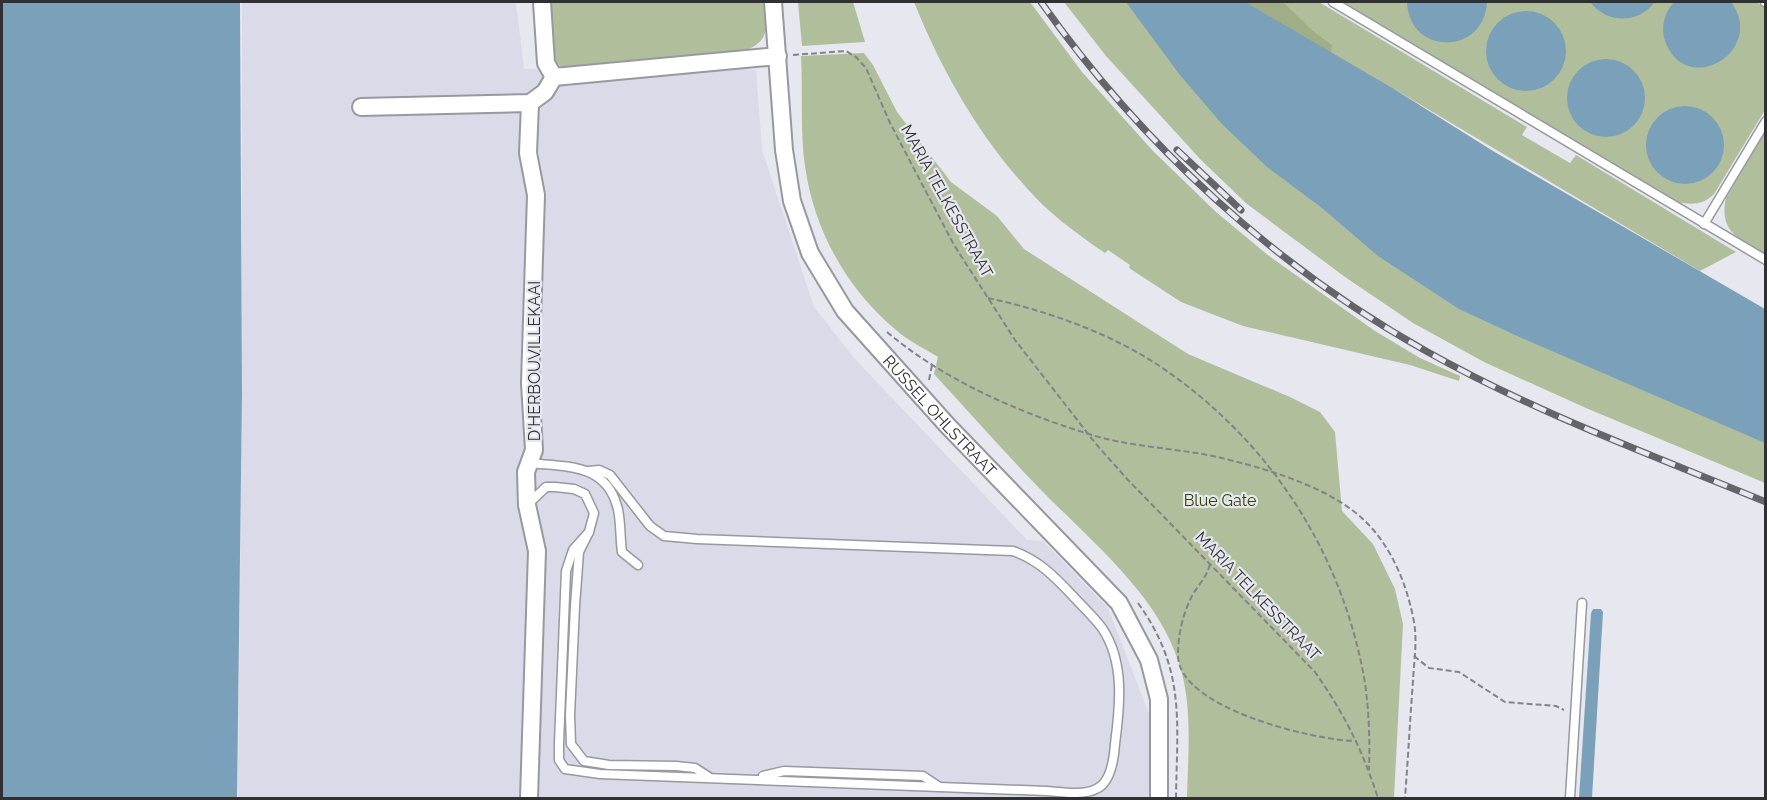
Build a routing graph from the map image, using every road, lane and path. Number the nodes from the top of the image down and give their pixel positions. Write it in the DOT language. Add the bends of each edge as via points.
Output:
graph roads {
  1 [pos="542,2"];
  2 [pos="773,2"];
  3 [pos="1333,2"];
  4 [pos="785,56"];
  5 [pos="554,77"];
  6 [pos="530,102"];
  7 [pos="361,108"];
  8 [pos="1766,121"];
  9 [pos="1704,224"];
  10 [pos="1766,260"];
  11 [pos="988,298"];
  12 [pos="879,326"];
  13 [pos="1087,433"];
  14 [pos="532,456"];
  15 [pos="588,471"];
  16 [pos="1275,474"];
  17 [pos="527,505"];
  18 [pos="589,532"];
  19 [pos="1210,564"];
  20 [pos="638,565"];
  21 [pos="1582,603"];
  22 [pos="1414,656"];
  23 [pos="1575,717"];
  24 [pos="1357,741"];
  25 [pos="1370,772"];
  26 [pos="709,777"];
  27 [pos="529,798"];
  28 [pos="1159,798"];
  29 [pos="1378,798"];
  30 [pos="1405,798"];
  31 [pos="1570,798"];
  1 -- 5 [label="street" via="546,63"];
  2 -- 4 [label="street, RUSSEL OHLSTRAAT"];
  3 -- 9 [label="lane"];
  4 -- 5 [label="street"];
  4 -- 11 [label="path, MARIA TELKESSTRAAT" via="846,51 866,68 954,246"];
  4 -- 28 [label="street, RUSSEL OHLSTRAAT" via="784,150 792,201 810,253 845,311 947,425 1119,603 1149,660 1159,699"];
  5 -- 6 [label="street" via="545,92"];
  6 -- 7 [label="street"];
  6 -- 14 [label="street, D'HERBOUVILLEKAAI" via="528,153 536,195 530,383"];
  8 -- 9 [label="lane"];
  9 -- 10 [label="lane"];
  11 -- 13 [label="path, MARIA TELKESSTRAAT" via="1015,340"];
  11 -- 16 [label="path" via="1084,328 1161,367 1214,407"];
  12 -- 13 [label="path, MARIA TELKESSTRAAT" via="932,365 1000,400"];
  13 -- 16 [label="path, MARIA TELKESSTRAAT" via="1213,456"];
  13 -- 19 [label="path, MARIA TELKESSTRAAT"];
  14 -- 15 [label="lane"];
  14 -- 17 [label="street, D'HERBOUVILLEKAAI" via="525,472"];
  15 -- 20 [label="lane" via="601,477 613,493 622,552"];
  15 -- 26 [label="lane" via="610,475 650,526 664,536 1013,551 1045,567 1102,628 1114,651 1119,673 1117,733 1113,761 1097,789 1079,792"];
  16 -- 22 [label="path, MARIA TELKESSTRAAT" via="1338,501 1372,529 1405,583 1414,621"];
  16 -- 25 [label="path" via="1310,527 1335,576 1352,627 1365,684"];
  17 -- 18 [label="lane" via="546,487 574,489 585,494 591,504 594,513"];
  17 -- 27 [label="street, D'HERBOUVILLEKAAI" via="537,551"];
  18 -- 26 [label="lane" via="579,552 574,606 572,744 584,761 695,768"];
  18 -- 26 [label="lane" via="573,550 566,571 559,760 565,769 581,772"];
  19 -- 24 [label="path, MARIA TELKESSTRAAT" via="1315,672"];
  19 -- 24 [label="path" via="1191,598 1179,640 1177,657 1189,681 1207,696 1264,723 1324,738"];
  21 -- 23 [label="lane"];
  22 -- 23 [label="path" via="1429,668 1459,672 1505,702 1556,706"];
  22 -- 30 [label="path, MARIA TELKESSTRAAT"];
  23 -- 31 [label="lane"];
  24 -- 25 [label="path, MARIA TELKESSTRAAT"];
  25 -- 29 [label="path, MARIA TELKESSTRAAT"];
}
